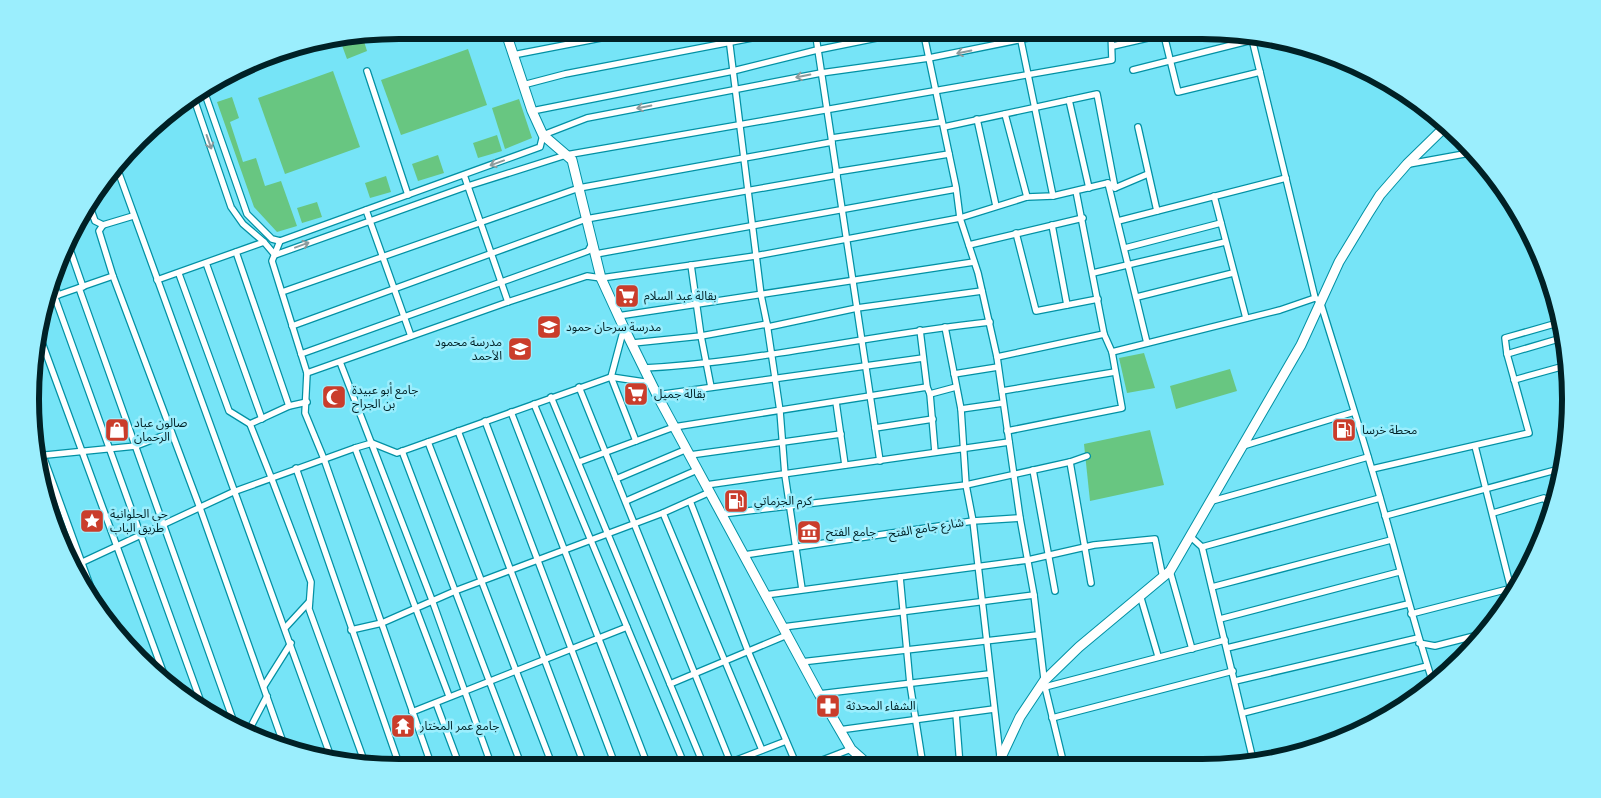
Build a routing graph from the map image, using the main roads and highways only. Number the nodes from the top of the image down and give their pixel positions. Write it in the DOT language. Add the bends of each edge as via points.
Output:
graph roads {
  1 [pos="508,39"];
  2 [pos="1442,130"];
  3 [pos="862,759"];
  4 [pos="1000,759"];
  1 -- 3 [label="main road" via="543,135 572,160 601,278 618,316 801,662 839,730"];
  2 -- 4 [label="main road" via="1380,195 1317,299 1301,345 1192,538 1167,575 1062,663 1020,717"];
}
